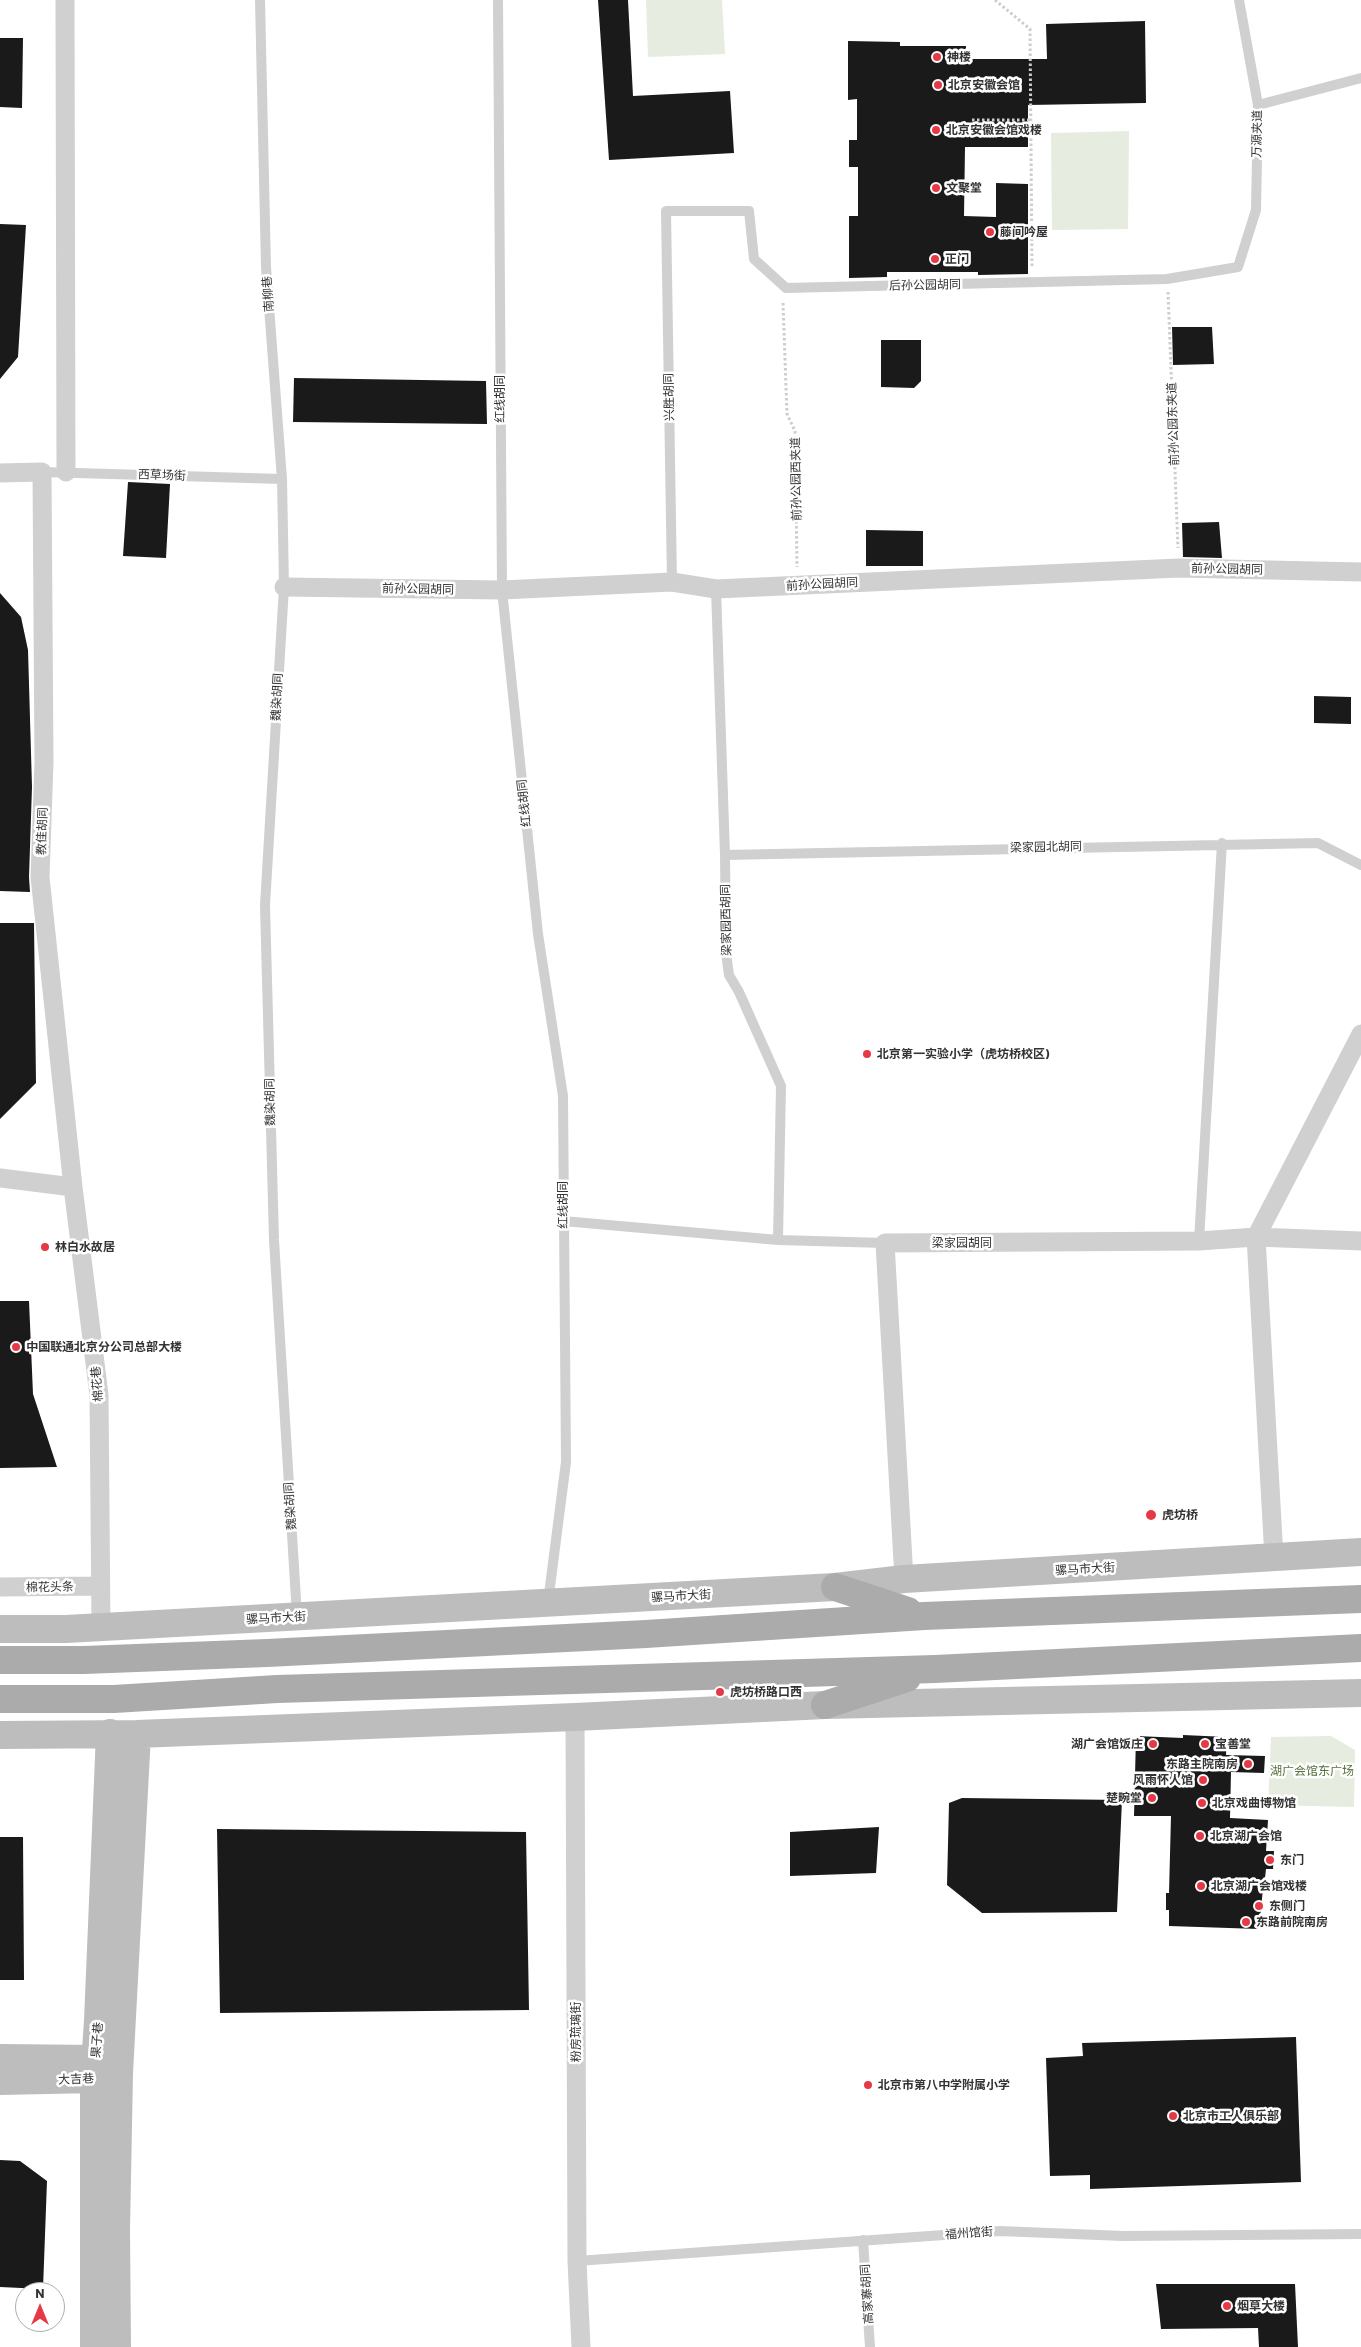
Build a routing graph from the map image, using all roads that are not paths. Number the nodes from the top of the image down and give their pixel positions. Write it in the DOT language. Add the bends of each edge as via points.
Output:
graph roads {
  1 [pos="65,0"];
  2 [pos="260,0"];
  3 [pos="498,0"];
  4 [pos="1239,0"];
  5 [pos="1361,78"];
  6 [pos="1258,105"];
  7 [pos="1238,267"];
  8 [pos="783,285"];
  9 [pos="42,472"];
  10 [pos="66,472"];
  11 [pos="0,473"];
  12 [pos="282,479"];
  13 [pos="1361,572"];
  14 [pos="672,582"];
  15 [pos="284,587"];
  16 [pos="716,589"];
  17 [pos="502,590"];
  18 [pos="1222,843"];
  19 [pos="725,855"];
  20 [pos="1361,865"];
  21 [pos="1361,1034"];
  22 [pos="0,1178"];
  23 [pos="73,1187"];
  24 [pos="563,1221"];
  25 [pos="1256,1237"];
  26 [pos="778,1240"];
  27 [pos="1199,1241"];
  28 [pos="1361,1241"];
  29 [pos="884,1243"];
  30 [pos="1361,1552"];
  31 [pos="1274,1558"];
  32 [pos="904,1579"];
  33 [pos="100,1586"];
  34 [pos="0,1587"];
  35 [pos="834,1588"];
  36 [pos="1361,1599"];
  37 [pos="548,1602"];
  38 [pos="924,1616"];
  39 [pos="297,1617"];
  40 [pos="101,1627"];
  41 [pos="0,1628"];
  42 [pos="1361,1648"];
  43 [pos="7,1656"];
  44 [pos="935,1668"];
  45 [pos="1361,1693"];
  46 [pos="0,1699"];
  47 [pos="825,1705"];
  48 [pos="575,1717"];
  49 [pos="110,1734"];
  50 [pos="137,1734"];
  51 [pos="0,1735"];
  52 [pos="0,2058"];
  53 [pos="103,2070"];
  54 [pos="0,2080"];
  55 [pos="1361,2234"];
  56 [pos="863,2240"];
  57 [pos="577,2261"];
  58 [pos="94,2347"];
  59 [pos="117,2347"];
  60 [pos="581,2347"];
  61 [pos="870,2347"];
  1 -- 10 [label="street"];
  2 -- 12 [label="lane, 南柳巷" via="266,267"];
  3 -- 17 [label="lane, 红线胡同"];
  4 -- 6 [label="lane, 万源夹道"];
  5 -- 6 [label="lane"];
  6 -- 7 [label="lane, 万源夹道" via="1256,210"];
  7 -- 8 [label="lane, 后孙公园胡同" via="1167,279 786,288"];
  8 -- 14 [label="lane, 兴胜胡同" via="754,259 749,210 666,211"];
  9 -- 10 [label="lane, 西草场街"];
  9 -- 11 [label="street"];
  9 -- 23 [label="street, 教佳胡同" via="44,762 40,877"];
  10 -- 12 [label="lane, 西草场街"];
  12 -- 15 [label="lane, 南柳巷"];
  13 -- 16 [label="street, 前孙公园胡同" via="1180,568"];
  14 -- 16 [label="street, 前孙公园胡同"];
  14 -- 17 [label="street, 前孙公园胡同"];
  15 -- 17 [label="street, 前孙公园胡同"];
  15 -- 39 [label="lane, 魏染胡同" via="265,905 274,1240"];
  16 -- 19 [label="lane, 梁家园西胡同"];
  17 -- 24 [label="lane, 红线胡同" via="538,934 563,1096"];
  18 -- 19 [label="lane, 梁家园北胡同"];
  18 -- 20 [label="lane, 梁家园北胡同" via="1318,842"];
  18 -- 27 [label="lane"];
  19 -- 26 [label="lane, 梁家园西胡同" via="729,975 781,1086"];
  21 -- 25 [label="street"];
  22 -- 23 [label="street"];
  23 -- 33 [label="street, 棉花巷" via="99,1395"];
  24 -- 26 [label="lane, 梁家园胡同"];
  24 -- 37 [label="lane, 红线胡同" via="566,1462"];
  25 -- 27 [label="street, 梁家园胡同"];
  25 -- 28 [label="street, 梁家园胡同"];
  25 -- 31 [label="street"];
  26 -- 29 [label="lane, 梁家园胡同"];
  27 -- 29 [label="street, 梁家园胡同"];
  29 -- 32 [label="street"];
  30 -- 31 [label="street, 骡马市大街"];
  31 -- 32 [label="street, 骡马市大街"];
  32 -- 35 [label="street, 骡马市大街"];
  33 -- 34 [label="street, 棉花头条"];
  33 -- 40 [label="street, 棉花巷"];
  35 -- 37 [label="street, 骡马市大街"];
  35 -- 38 [label="main road"];
  36 -- 38 [label="main road"];
  37 -- 39 [label="street, 骡马市大街"];
  38 -- 43 [label="main road" via="267,1653 84,1660"];
  39 -- 40 [label="street, 骡马市大街"];
  40 -- 41 [label="street, 骡马市大街"];
  42 -- 44 [label="main road"];
  44 -- 46 [label="main road" via="287,1688 114,1699"];
  44 -- 47 [label="main road"];
  45 -- 47 [label="street"];
  47 -- 48 [label="street"];
  48 -- 50 [label="street"];
  48 -- 57 [label="street, 粉房琉璃街"];
  49 -- 50 [label="street"];
  49 -- 51 [label="street"];
  49 -- 53 [label="street, 果子巷"];
  50 -- 53 [label="street, 果子巷"];
  52 -- 53 [label="street, 大吉巷"];
  53 -- 54 [label="street, 大吉巷"];
  53 -- 58 [label="street, 果子巷"];
  53 -- 59 [label="street, 果子巷"];
  55 -- 56 [label="lane, 福州馆街" via="1123,2236 1000,2231"];
  56 -- 57 [label="lane, 福州馆街"];
  56 -- 61 [label="lane, 高家寨胡同"];
  57 -- 60 [label="street, 粉房琉璃街"];
}
